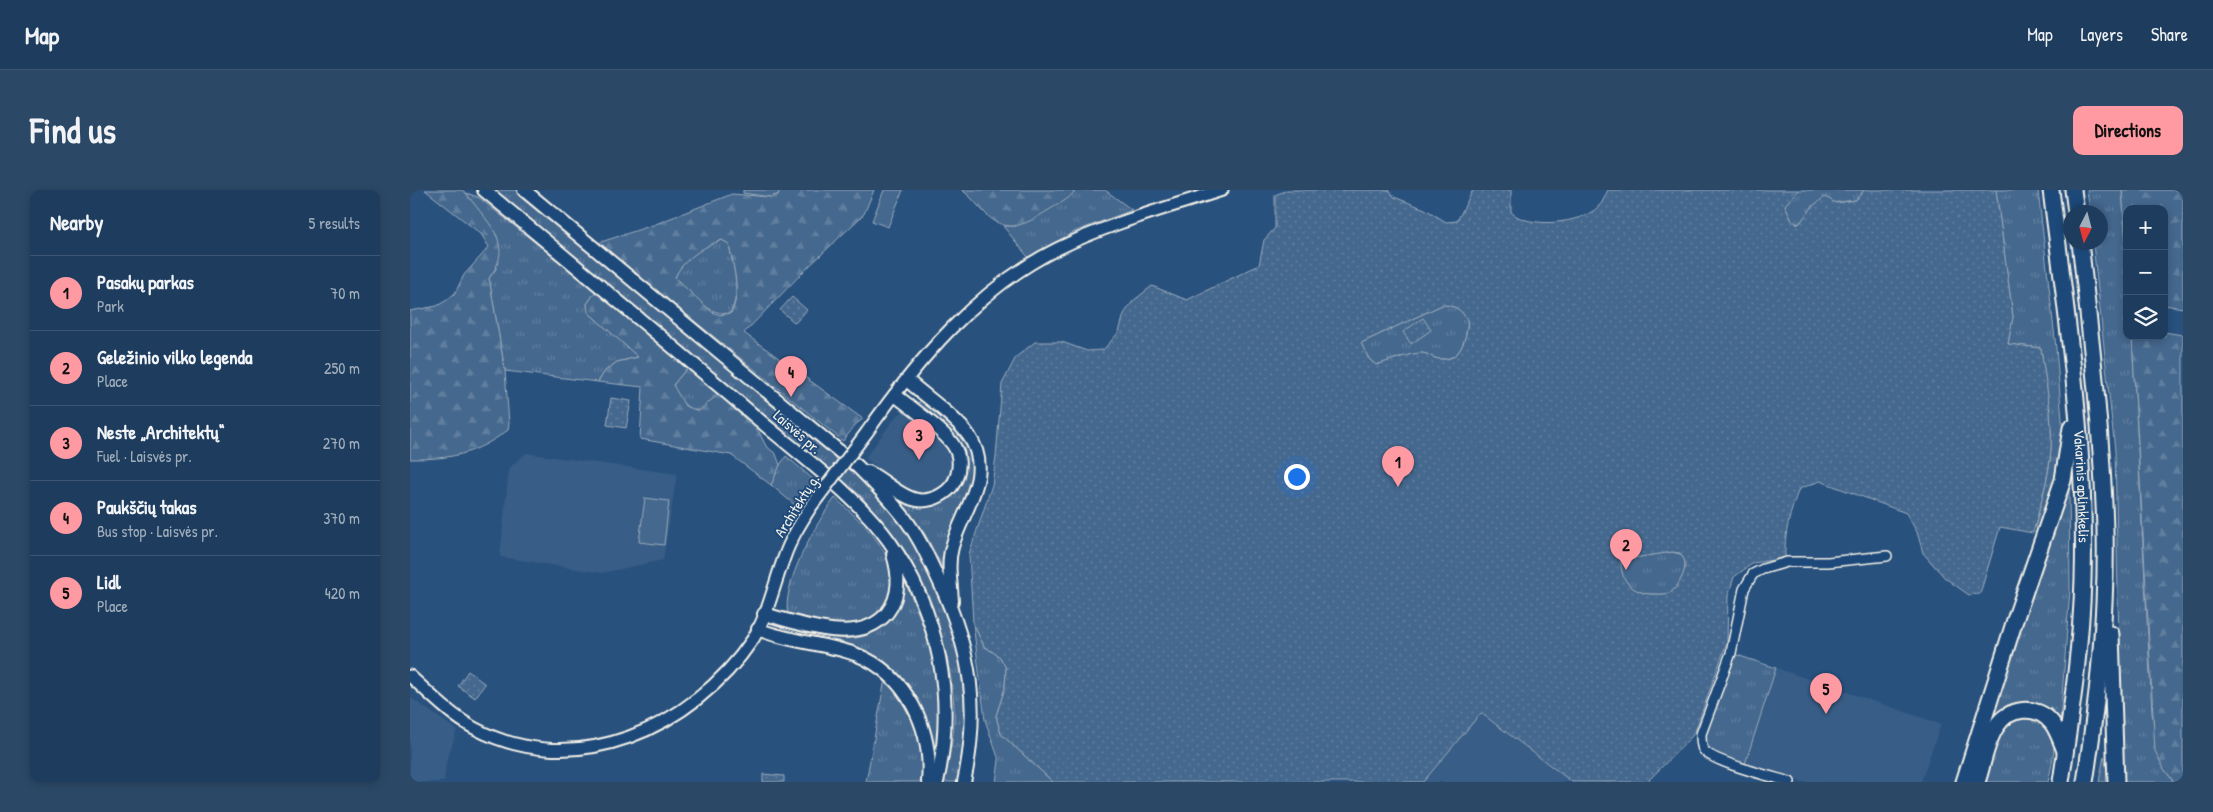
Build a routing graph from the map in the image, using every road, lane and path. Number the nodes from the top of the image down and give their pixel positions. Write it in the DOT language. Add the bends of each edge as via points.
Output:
graph roads {
  1 [pos="484,190"];
  2 [pos="524,190"];
  3 [pos="1222,190"];
  4 [pos="2051,190"];
  5 [pos="2073,190"];
  6 [pos="2075,205"];
  7 [pos="2081,250"];
  8 [pos="906,380"];
  9 [pos="2075,394"];
  10 [pos="895,395"];
  11 [pos="857,466"];
  12 [pos="888,540"];
  13 [pos="1887,556"];
  14 [pos="2104,586"];
  15 [pos="952,608"];
  16 [pos="764,614"];
  17 [pos="758,629"];
  18 [pos="410,676"];
  19 [pos="2065,753"];
  20 [pos="928,782"];
  21 [pos="937,782"];
  22 [pos="964,782"];
  23 [pos="1790,782"];
  24 [pos="1964,782"];
  25 [pos="1977,782"];
  26 [pos="2061,782"];
  27 [pos="2084,782"];
  28 [pos="2116,782"];
  1 -- 12 [label="main road, Laisvės pr." via="847,496"];
  2 -- 11 [label="main road, Laisvės pr."];
  3 -- 8 [label="street, Architektų g." via="1084,236 1024,268 944,334"];
  4 -- 9 [label="highway, Vakarinis aplinkkelis"];
  5 -- 6 [label="highway"];
  7 -- 14 [label="highway, Vakarinis aplinkkelis" via="2097,392 2104,513"];
  8 -- 10 [label="street, Architektų g."];
  8 -- 15 [label="main road" via="960,425 969,436 978,458 978,483 951,550"];
  9 -- 19 [label="highway, Vakarinis aplinkkelis" via="2082,473 2083,577 2076,683"];
  9 -- 24 [label="highway" via="2063,480"];
  10 -- 11 [label="main road" via="955,446 959,461 956,480 944,494 916,500"];
  10 -- 16 [label="street, Architektų g., bridge" via="810,508 784,556"];
  11 -- 15 [label="main road, Laisvės pr." via="906,520 928,555"];
  12 -- 16 [label="main road" via="898,582 896,597 892,607 875,624 864,629 835,630"];
  12 -- 21 [label="main road, Laisvės pr." via="910,574 937,646 943,676 946,728"];
  13 -- 23 [label="street" via="1787,562 1753,574 1744,589 1731,653 1701,734 1703,750 1717,760"];
  14 -- 27 [label="highway, Vakarinis aplinkkelis" via="2101,648"];
  14 -- 28 [label="highway" via="2111,636"];
  15 -- 22 [label="main road, Laisvės pr." via="962,637 972,688 972,739"];
  16 -- 17 [label="street, Architektų g."];
  17 -- 18 [label="street, Architektų g." via="706,692 662,723 622,741 576,751 526,747 474,728 439,703"];
  17 -- 20 [label="main road" via="856,654 894,679 918,714 924,732 928,748"];
  19 -- 25 [label="highway" via="2059,734 2046,717 2033,710 2011,713 1993,732"];
  19 -- 26 [label="highway, Vakarinis aplinkkelis"];
}
